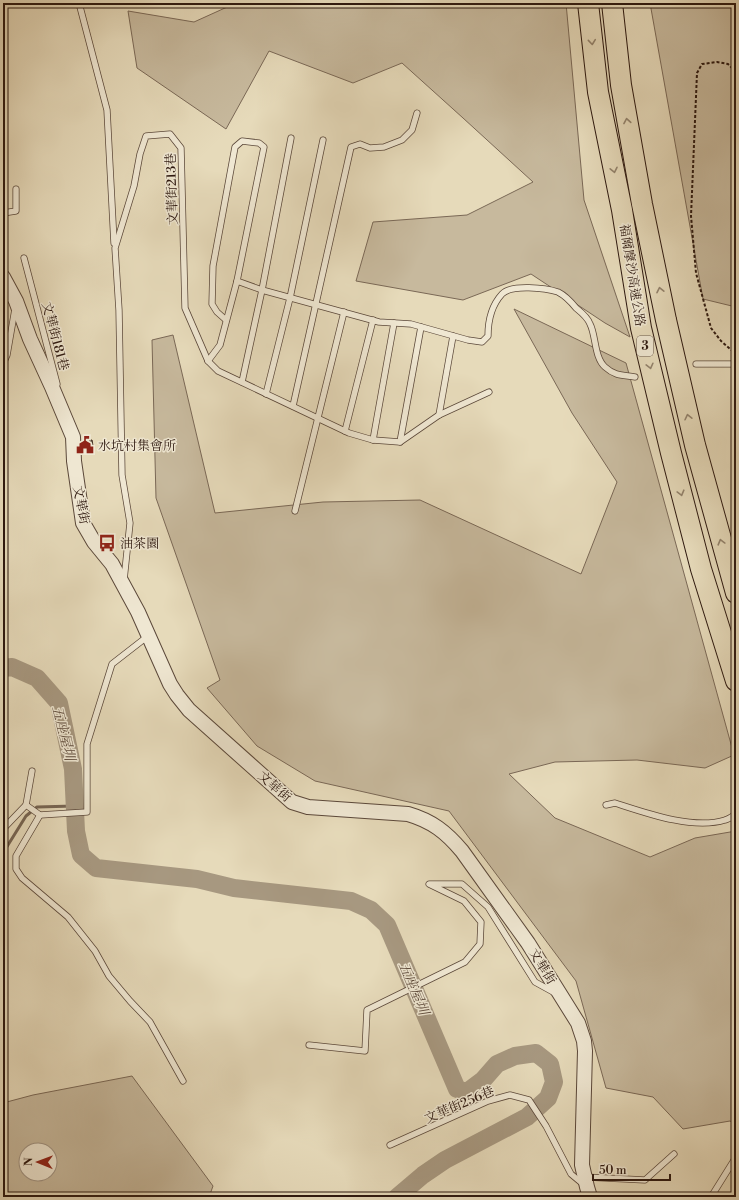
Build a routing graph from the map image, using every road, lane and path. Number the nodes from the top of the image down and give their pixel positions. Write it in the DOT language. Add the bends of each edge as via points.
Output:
graph roads {
  1 [pos="79,3"];
  2 [pos="588,3"];
  3 [pos="612,3"];
  4 [pos="736,72"];
  5 [pos="417,113"];
  6 [pos="291,138"];
  7 [pos="323,140"];
  8 [pos="16,190"];
  9 [pos="3,213"];
  10 [pos="115,248"];
  11 [pos="24,258"];
  12 [pos="3,277"];
  13 [pos="237,281"];
  14 [pos="262,290"];
  15 [pos="290,298"];
  16 [pos="16,301"];
  17 [pos="315,304"];
  18 [pos="344,312"];
  19 [pos="226,320"];
  20 [pos="373,320"];
  21 [pos="394,323"];
  22 [pos="421,327"];
  23 [pos="453,336"];
  24 [pos="736,354"];
  25 [pos="208,360"];
  26 [pos="3,364"];
  27 [pos="696,364"];
  28 [pos="736,364"];
  29 [pos="635,377"];
  30 [pos="242,382"];
  31 [pos="489,392"];
  32 [pos="266,394"];
  33 [pos="293,406"];
  34 [pos="439,415"];
  35 [pos="318,418"];
  36 [pos="66,419"];
  37 [pos="345,431"];
  38 [pos="373,440"];
  39 [pos="400,442"];
  40 [pos="295,511"];
  41 [pos="124,586"];
  42 [pos="736,593"];
  43 [pos="149,636"];
  44 [pos="736,681"];
  45 [pos="32,771"];
  46 [pos="606,805"];
  47 [pos="28,806"];
  48 [pos="736,814"];
  49 [pos="40,815"];
  50 [pos="3,829"];
  51 [pos="562,997"];
  52 [pos="309,1044"];
  53 [pos="183,1081"];
  54 [pos="390,1146"];
  55 [pos="674,1154"];
  56 [pos="736,1157"];
  57 [pos="587,1187"];
  58 [pos="711,1197"];
  1 -- 10 [label="lane" via="107,110"];
  2 -- 44 [label="highway, 福爾摩沙高速公路 / 3, one-way" via="598,92 622,210 641,328 701,569"];
  42 -- 3 [label="highway, 福爾摩沙高速公路 / 3, one-way" via="695,445 666,320 620,85"];
  4 -- 24 [label="path" via="728,64 717,62 702,64 697,73 691,216 696,273 711,328 721,342"];
  5 -- 17 [label="lane" via="412,130 402,140 384,147 370,148 360,144 351,147"];
  6 -- 14 [label="lane"];
  7 -- 15 [label="lane"];
  8 -- 9 [label="lane" via="16,211"];
  10 -- 25 [label="lane, 文華街213巷" via="146,136 170,134 181,148 185,308"];
  10 -- 41 [label="lane, 文華街213巷" via="119,310 122,475 130,523"];
  11 -- 36 [label="lane, 文華街181巷"];
  12 -- 16 [label="street, 文華街"];
  13 -- 14 [label="lane"];
  13 -- 19 [label="lane"];
  13 -- 19 [label="lane" via="264,147 259,143 242,142 235,147 213,266 212,304 216,312"];
  14 -- 15 [label="lane"];
  14 -- 30 [label="lane"];
  15 -- 17 [label="lane"];
  15 -- 32 [label="lane"];
  16 -- 26 [label="lane" via="7,355"];
  16 -- 36 [label="street, 文華街"];
  17 -- 18 [label="lane"];
  17 -- 33 [label="lane"];
  18 -- 20 [label="lane"];
  18 -- 35 [label="lane"];
  19 -- 25 [label="lane" via="220,345"];
  20 -- 21 [label="lane"];
  20 -- 37 [label="lane"];
  21 -- 22 [label="lane"];
  21 -- 38 [label="lane"];
  22 -- 23 [label="lane"];
  22 -- 39 [label="lane"];
  23 -- 29 [label="lane" via="482,342 488,336 488,319 503,292 515,288 536,287 559,292 590,324 603,366 615,375"];
  23 -- 34 [label="lane"];
  25 -- 30 [label="lane, 文華街213巷" via="218,371"];
  27 -- 28 [label="lane"];
  30 -- 32 [label="lane, 文華街213巷"];
  31 -- 34 [label="lane"];
  32 -- 33 [label="lane, 文華街213巷"];
  33 -- 35 [label="lane, 文華街213巷"];
  34 -- 39 [label="lane"];
  35 -- 37 [label="lane, 文華街213巷"];
  35 -- 40 [label="lane"];
  36 -- 41 [label="street, 文華街" via="73,437 83,523"];
  37 -- 38 [label="lane, 文華街213巷"];
  38 -- 39 [label="lane, 文華街213巷"];
  41 -- 43 [label="street, 文華街"];
  43 -- 49 [label="lane" via="112,664 87,744 87,812"];
  43 -- 51 [label="street, 文華街" via="170,684 189,710 292,802 316,808 408,814 444,831 462,851 528,943"];
  45 -- 47 [label="lane"];
  46 -- 48 [label="lane" via="615,803 669,819 693,822 726,820"];
  47 -- 49 [label="lane"];
  47 -- 50 [label="lane"];
  49 -- 53 [label="lane" via="16,856 16,869 22,878 68,917 96,951 109,976 150,1022"];
  51 -- 52 [label="lane" via="534,982 488,907 462,884 429,884 464,901 481,922 480,944 465,962 367,1010 365,1051"];
  51 -- 57 [label="street, 文華街" via="578,1023 584,1041 582,1165"];
  54 -- 57 [label="lane, 文華街256巷" via="488,1101 510,1095 529,1100 571,1174"];
  55 -- 57 [label="lane" via="645,1180"];
  56 -- 58 [label="lane"];
}
